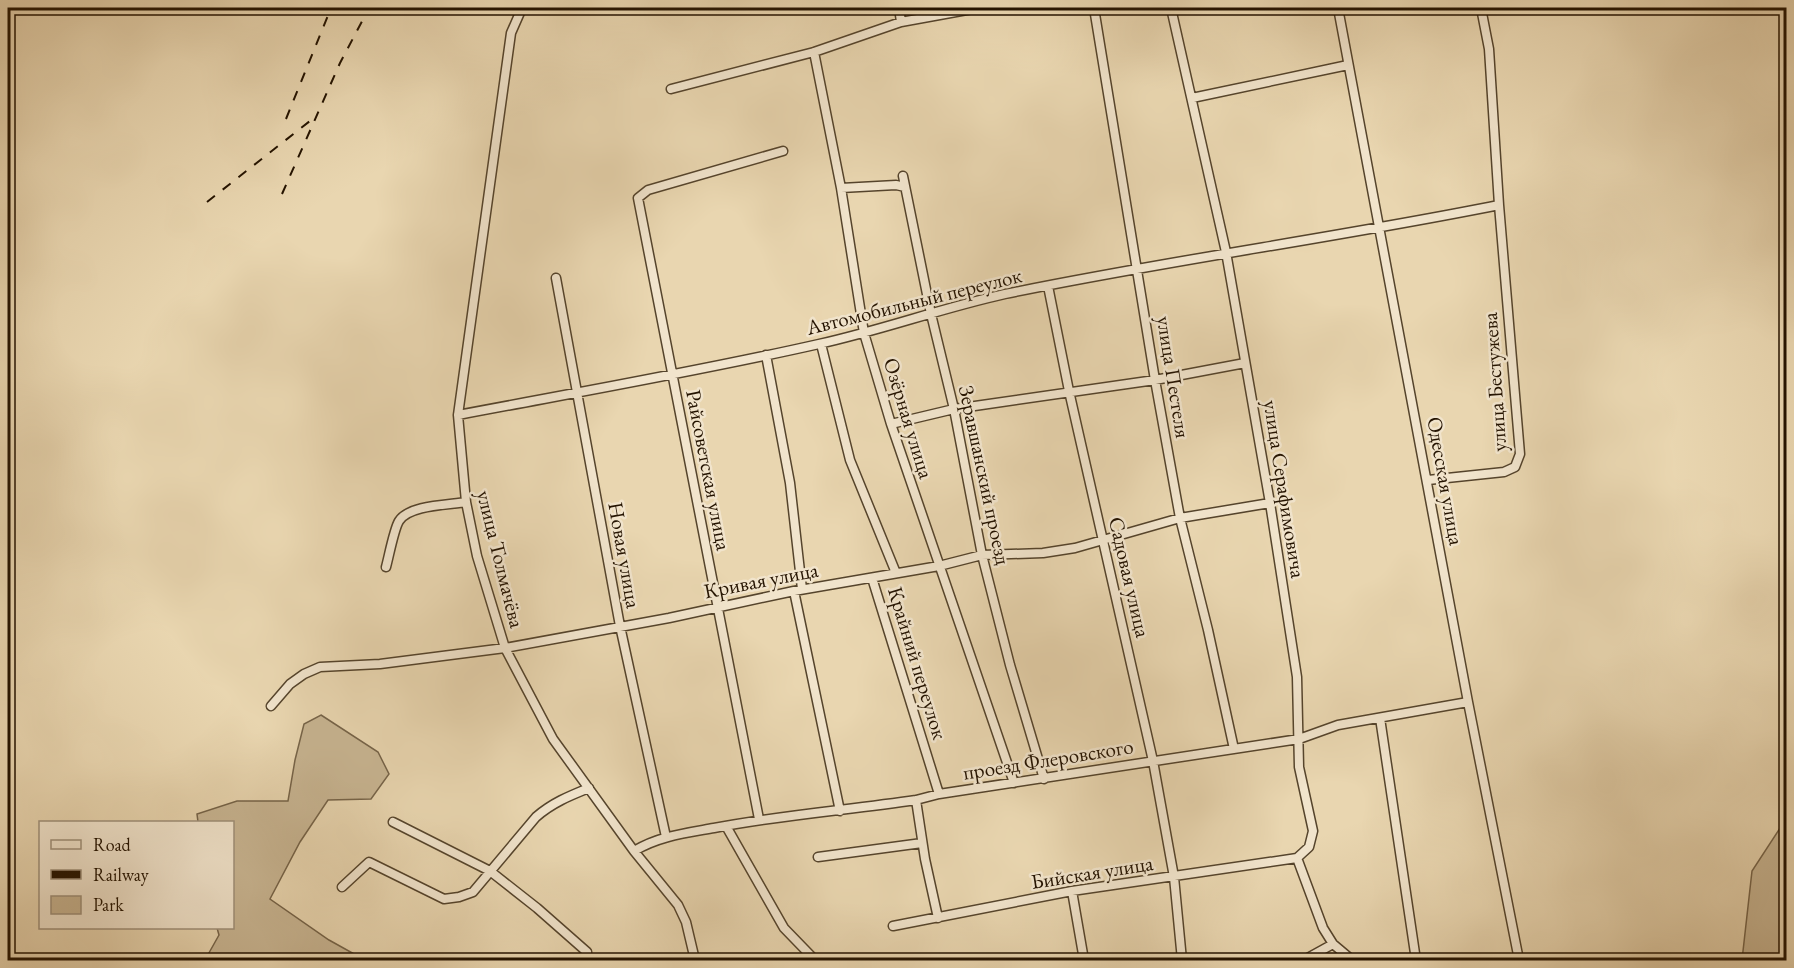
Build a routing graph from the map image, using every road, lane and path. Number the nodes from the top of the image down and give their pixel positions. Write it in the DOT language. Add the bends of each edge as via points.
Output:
graph roads {
  1 [pos="522,8"];
  2 [pos="899,8"];
  3 [pos="978,8"];
  4 [pos="1095,8"];
  5 [pos="1172,8"];
  6 [pos="1338,8"];
  7 [pos="1482,8"];
  8 [pos="901,22"];
  9 [pos="814,52"];
  10 [pos="1348,65"];
  11 [pos="671,89"];
  12 [pos="1192,98"];
  13 [pos="783,152"];
  14 [pos="903,176"];
  15 [pos="905,187"];
  16 [pos="841,188"];
  17 [pos="1499,205"];
  18 [pos="1380,228"];
  19 [pos="1226,252"];
  20 [pos="1138,268"];
  21 [pos="556,278"];
  22 [pos="1048,286"];
  23 [pos="931,314"];
  24 [pos="864,333"];
  25 [pos="821,344"];
  26 [pos="766,355"];
  27 [pos="1245,363"];
  28 [pos="673,375"];
  29 [pos="1155,380"];
  30 [pos="1069,391"];
  31 [pos="577,392"];
  32 [pos="954,409"];
  33 [pos="458,416"];
  34 [pos="891,424"];
  35 [pos="1428,480"];
  36 [pos="466,502"];
  37 [pos="1270,503"];
  38 [pos="1180,518"];
  39 [pos="1103,539"];
  40 [pos="982,555"];
  41 [pos="939,566"];
  42 [pos="386,567"];
  43 [pos="896,573"];
  44 [pos="872,578"];
  45 [pos="798,590"];
  46 [pos="716,606"];
  47 [pos="620,626"];
  48 [pos="505,648"];
  49 [pos="1468,702"];
  50 [pos="271,706"];
  51 [pos="1380,718"];
  52 [pos="1299,739"];
  53 [pos="1234,749"];
  54 [pos="1153,761"];
  55 [pos="1044,779"];
  56 [pos="1014,783"];
  57 [pos="589,788"];
  58 [pos="939,794"];
  59 [pos="916,801"];
  60 [pos="840,811"];
  61 [pos="759,819"];
  62 [pos="393,822"];
  63 [pos="726,826"];
  64 [pos="666,837"];
  65 [pos="922,843"];
  66 [pos="634,851"];
  67 [pos="818,857"];
  68 [pos="1297,858"];
  69 [pos="490,871"];
  70 [pos="1174,877"];
  71 [pos="342,887"];
  72 [pos="1072,891"];
  73 [pos="938,918"];
  74 [pos="893,926"];
  75 [pos="1333,944"];
  76 [pos="587,952"];
  77 [pos="695,960"];
  78 [pos="815,960"];
  79 [pos="1084,960"];
  80 [pos="1182,960"];
  81 [pos="1304,960"];
  82 [pos="1352,960"];
  83 [pos="1416,960"];
  84 [pos="1519,960"];
  1 -- 33 [label="street, улица Толмачёва" via="511,33"];
  2 -- 8 [label="street"];
  3 -- 8 [label="street"];
  4 -- 20 [label="street, улица Пестеля"];
  5 -- 12 [label="street, улица Серафимовича"];
  6 -- 10 [label="street, Одесская улица"];
  7 -- 17 [label="street, улица Бестужева" via="1489,49"];
  8 -- 9 [label="street"];
  9 -- 11 [label="street"];
  9 -- 16 [label="street, Озёрная улица"];
  10 -- 12 [label="street"];
  10 -- 18 [label="street, Одесская улица"];
  12 -- 19 [label="street, улица Серафимовича"];
  13 -- 28 [label="street, Райсоветская улица" via="648,190 638,198"];
  14 -- 15 [label="street, Зеравшанский проезд"];
  15 -- 16 [label="street"];
  15 -- 23 [label="street, Зеравшанский проезд"];
  16 -- 24 [label="street, Озёрная улица"];
  17 -- 18 [label="street"];
  17 -- 35 [label="street, улица Бестужева" via="1520,454 1515,467 1504,472"];
  18 -- 19 [label="street, Автомобильный переулок"];
  18 -- 35 [label="street, Одесская улица"];
  19 -- 20 [label="street, Автомобильный переулок"];
  19 -- 27 [label="street, улица Серафимовича"];
  20 -- 22 [label="street, Автомобильный переулок"];
  20 -- 29 [label="street, улица Пестеля"];
  21 -- 31 [label="street, Новая улица"];
  22 -- 23 [label="street, Автомобильный переулок"];
  22 -- 30 [label="street, Садовая улица"];
  23 -- 24 [label="street, Автомобильный переулок"];
  23 -- 32 [label="street, Зеравшанский проезд"];
  24 -- 25 [label="street, Автомобильный переулок"];
  24 -- 34 [label="street, Озёрная улица"];
  25 -- 26 [label="street, Автомобильный переулок"];
  25 -- 43 [label="street, Крайний переулок" via="850,460"];
  26 -- 28 [label="street, Автомобильный переулок"];
  26 -- 45 [label="street" via="790,483"];
  27 -- 29 [label="street"];
  27 -- 37 [label="street, улица Серафимовича"];
  28 -- 31 [label="street, Автомобильный переулок"];
  28 -- 46 [label="street, Райсоветская улица"];
  29 -- 30 [label="street"];
  29 -- 38 [label="street, улица Пестеля"];
  30 -- 32 [label="street"];
  30 -- 39 [label="street, Садовая улица"];
  31 -- 33 [label="street, Автомобильный переулок"];
  31 -- 47 [label="street, Новая улица"];
  32 -- 34 [label="street"];
  32 -- 40 [label="street, Зеравшанский проезд"];
  33 -- 36 [label="street, улица Толмачёва"];
  34 -- 41 [label="street, Озёрная улица"];
  35 -- 49 [label="street, Одесская улица"];
  36 -- 42 [label="street" via="407,513 399,521"];
  36 -- 48 [label="street, улица Толмачёва" via="477,556"];
  37 -- 38 [label="street, Кривая улица"];
  37 -- 52 [label="street, улица Серафимовича" via="1297,677"];
  38 -- 39 [label="street, Кривая улица"];
  38 -- 53 [label="street, улица Пестеля"];
  39 -- 40 [label="street, Кривая улица" via="1075,548"];
  39 -- 54 [label="street, Садовая улица"];
  40 -- 41 [label="street, Кривая улица"];
  40 -- 55 [label="street, Зеравшанский проезд"];
  41 -- 43 [label="street, Кривая улица"];
  41 -- 56 [label="street, Озёрная улица"];
  43 -- 44 [label="street, Кривая улица"];
  44 -- 45 [label="street, Кривая улица"];
  44 -- 58 [label="street, Крайний переулок"];
  45 -- 46 [label="street, Кривая улица"];
  45 -- 60 [label="street"];
  46 -- 47 [label="street, Кривая улица"];
  46 -- 61 [label="street, Райсоветская улица"];
  47 -- 48 [label="street, Кривая улица"];
  47 -- 64 [label="street, Новая улица"];
  48 -- 50 [label="street, Кривая улица" via="380,664 320,667 290,684"];
  48 -- 57 [label="street, улица Толмачёва" via="553,739"];
  49 -- 51 [label="street, проезд Флеровского"];
  49 -- 84 [label="street, Одесская улица"];
  51 -- 52 [label="street, проезд Флеровского" via="1338,725"];
  51 -- 83 [label="street"];
  52 -- 53 [label="street, проезд Флеровского"];
  52 -- 68 [label="street, улица Серафимовича" via="1299,767 1313,831 1309,847"];
  53 -- 54 [label="street, проезд Флеровского"];
  54 -- 55 [label="street, проезд Флеровского"];
  54 -- 70 [label="street, Садовая улица"];
  55 -- 56 [label="street, проезд Флеровского"];
  56 -- 58 [label="street, проезд Флеровского"];
  57 -- 66 [label="street, улица Толмачёва"];
  57 -- 69 [label="street" via="547,807"];
  58 -- 59 [label="street, проезд Флеровского"];
  59 -- 60 [label="street, проезд Флеровского"];
  59 -- 65 [label="street"];
  60 -- 61 [label="street, проезд Флеровского"];
  61 -- 63 [label="street, проезд Флеровского"];
  62 -- 69 [label="street"];
  63 -- 64 [label="street, проезд Флеровского"];
  63 -- 78 [label="street" via="784,928"];
  64 -- 66 [label="street, проезд Флеровского"];
  65 -- 67 [label="street"];
  65 -- 73 [label="street"];
  66 -- 77 [label="street, улица Толмачёва" via="678,905"];
  68 -- 70 [label="street, Бийская улица"];
  68 -- 75 [label="street" via="1323,928"];
  69 -- 71 [label="street" via="473,892 444,899 369,862"];
  69 -- 76 [label="street"];
  70 -- 72 [label="street, Бийская улица"];
  70 -- 80 [label="street, Садовая улица"];
  72 -- 73 [label="street, Бийская улица"];
  72 -- 79 [label="street"];
  73 -- 74 [label="street, Бийская улица"];
  75 -- 81 [label="street"];
  75 -- 82 [label="street"];
}
